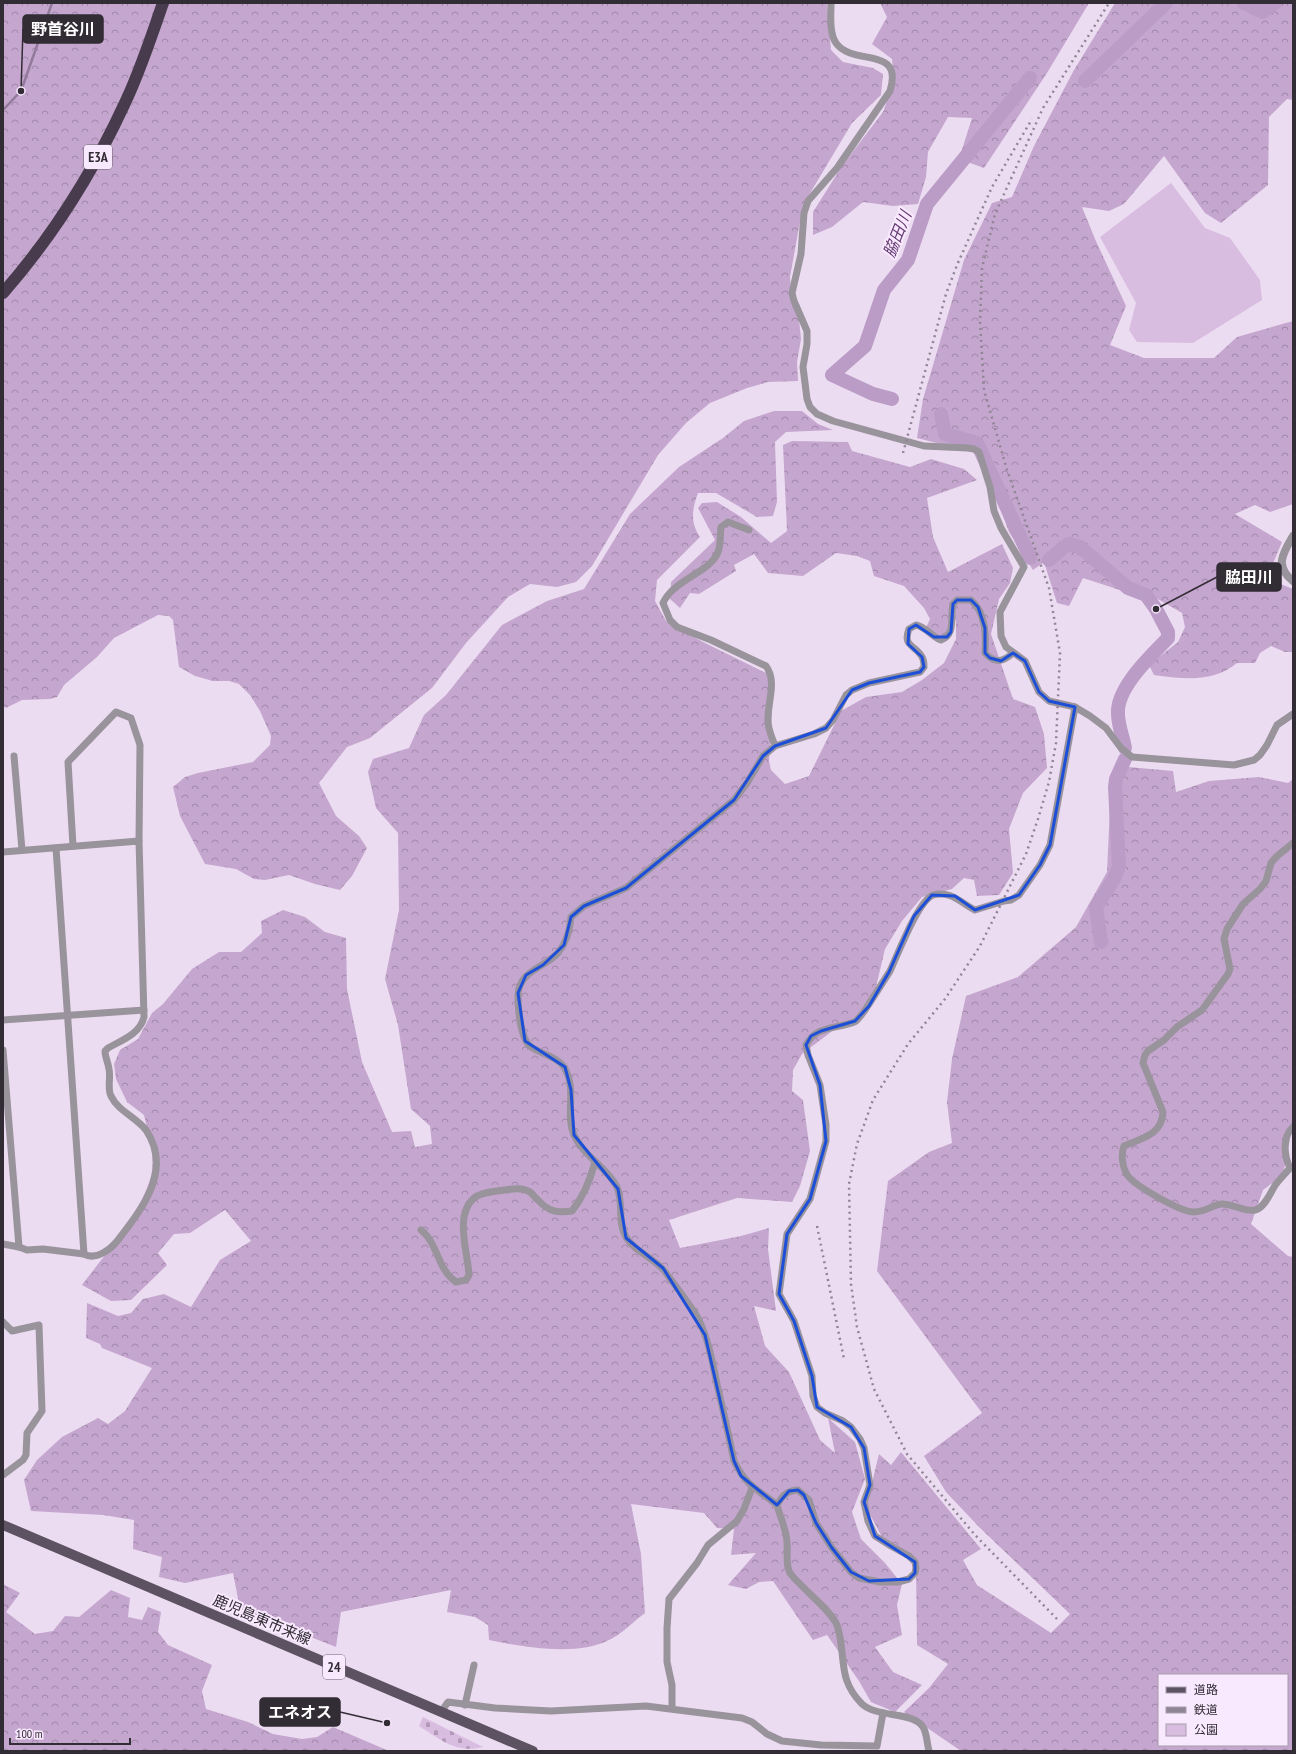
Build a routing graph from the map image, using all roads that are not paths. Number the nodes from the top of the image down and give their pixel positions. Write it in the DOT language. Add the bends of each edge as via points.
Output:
graph roads {
  1 [pos="163,3"];
  2 [pos="831,3"];
  3 [pos="3,293"];
  4 [pos="749,530"];
  5 [pos="1293,536"];
  6 [pos="1293,581"];
  7 [pos="1013,653"];
  8 [pos="1074,707"];
  9 [pos="1293,714"];
  10 [pos="775,746"];
  11 [pos="14,756"];
  12 [pos="139,841"];
  13 [pos="1293,843"];
  14 [pos="73,846"];
  15 [pos="56,848"];
  16 [pos="22,850"];
  17 [pos="3,852"];
  18 [pos="144,1010"];
  19 [pos="68,1015"];
  20 [pos="3,1020"];
  21 [pos="3,1050"];
  22 [pos="1293,1127"];
  23 [pos="595,1162"];
  24 [pos="421,1230"];
  25 [pos="3,1244"];
  26 [pos="19,1247"];
  27 [pos="84,1254"];
  28 [pos="3,1322"];
  29 [pos="3,1475"];
  30 [pos="752,1488"];
  31 [pos="777,1505"];
  32 [pos="3,1525"];
  33 [pos="474,1665"];
  34 [pos="466,1705"];
  35 [pos="672,1708"];
  36 [pos="441,1712"];
  37 [pos="883,1713"];
  38 [pos="876,1748"];
  39 [pos="533,1751"];
  40 [pos="929,1751"];
  1 -- 3 [label="highway, E3A" via="125,104 79,191 28,265"];
  2 -- 7 [label="street" via="832,33 835,42 850,53 881,60 889,66 893,81 890,91 837,168 808,201 804,213 800,254 792,293 807,330 804,367 807,399 817,414 833,421 924,446 968,448 979,452 990,487 994,511 1024,567 1000,612 1001,636 1006,647"];
  4 -- 10 [label="street" via="728,522 721,527 718,552 713,560 672,590 663,604 670,620 677,627 766,666 772,679 768,725"];
  5 -- 6 [label="street" via="1281,559 1284,571"];
  7 -- 8 [label="street" via="1025,661 1039,692 1049,701"];
  7 -- 10 [label="street" via="1001,661 990,658 986,653 985,628 978,607 971,600 957,600 953,604 951,632 947,637 941,640 934,637 922,626 916,625 909,629 906,639 908,644 922,656 924,667 920,672 869,683 852,690 846,695 826,728"];
  8 -- 9 [label="street" via="1106,728 1121,748 1132,757 1234,765 1254,760 1260,755 1277,725"];
  8 -- 31 [label="street" via="1050,844 1040,865 1019,895 1011,900 975,910 955,896 932,896 914,916 904,943 869,1006 855,1021 821,1030 811,1036 806,1045 820,1085 826,1141 810,1199 787,1234 779,1294 794,1321 812,1376 813,1396 817,1407 851,1427 864,1448 870,1485 864,1502 868,1521 875,1536 909,1556 915,1562 914,1573 909,1580 898,1582 859,1578 851,1572 822,1534 809,1500 804,1495 798,1490 789,1490"];
  10 -- 23 [label="street" via="764,756 734,800 626,888 584,906 571,917 570,931 558,953 526,975 521,983 518,993 519,1012 525,1041 565,1068 571,1090 571,1123 574,1135 583,1150"];
  11 -- 16 [label="street"];
  12 -- 14 [label="street"];
  12 -- 14 [label="street" via="140,745 131,718 116,712 68,762"];
  12 -- 18 [label="street"];
  13 -- 22 [label="street" via="1280,852 1271,863 1266,881 1243,904 1227,929 1224,939 1230,969 1228,974 1202,1010 1177,1027 1145,1056 1143,1063 1163,1112 1162,1120 1156,1131 1124,1146 1123,1162 1131,1179 1188,1212 1206,1211 1220,1204 1255,1210 1260,1208 1290,1168 1285,1151"];
  14 -- 15 [label="street"];
  15 -- 16 [label="street"];
  15 -- 19 [label="street"];
  16 -- 17 [label="street"];
  18 -- 19 [label="street"];
  18 -- 27 [label="street" via="143,1024 136,1032 108,1048 105,1056 109,1069 110,1095 120,1108 145,1130 154,1149 155,1178 150,1193 137,1215 112,1247 98,1255 88,1257"];
  19 -- 20 [label="street"];
  19 -- 27 [label="street"];
  21 -- 26 [label="street"];
  23 -- 24 [label="street" via="588,1186 572,1212 551,1211 530,1193 521,1189 485,1193 474,1198 463,1224 470,1275 466,1280 456,1282 452,1279 444,1270 428,1234"];
  23 -- 30 [label="street" via="618,1189 626,1238 663,1268 705,1334 734,1461"];
  25 -- 26 [label="street"];
  26 -- 27 [label="street" via="26,1250 43,1249"];
  28 -- 29 [label="street" via="12,1331 39,1325 42,1412 27,1433 26,1455 23,1460"];
  30 -- 31 [label="street"];
  30 -- 35 [label="street" via="737,1521 708,1545 669,1599 667,1662 672,1685"];
  31 -- 37 [label="street" via="787,1542 786,1558 789,1571 836,1623 842,1667 846,1681 854,1694 863,1705"];
  32 -- 36 [label="main road, 鹿児島東市来線 / 24"];
  33 -- 34 [label="street"];
  34 -- 35 [label="street" via="551,1711 646,1706"];
  34 -- 36 [label="street" via="448,1702"];
  35 -- 38 [label="street" via="742,1718 782,1741"];
  36 -- 39 [label="main road, 鹿児島東市来線 / 24"];
  37 -- 38 [label="street"];
  37 -- 40 [label="street" via="918,1722 924,1728"];
}
